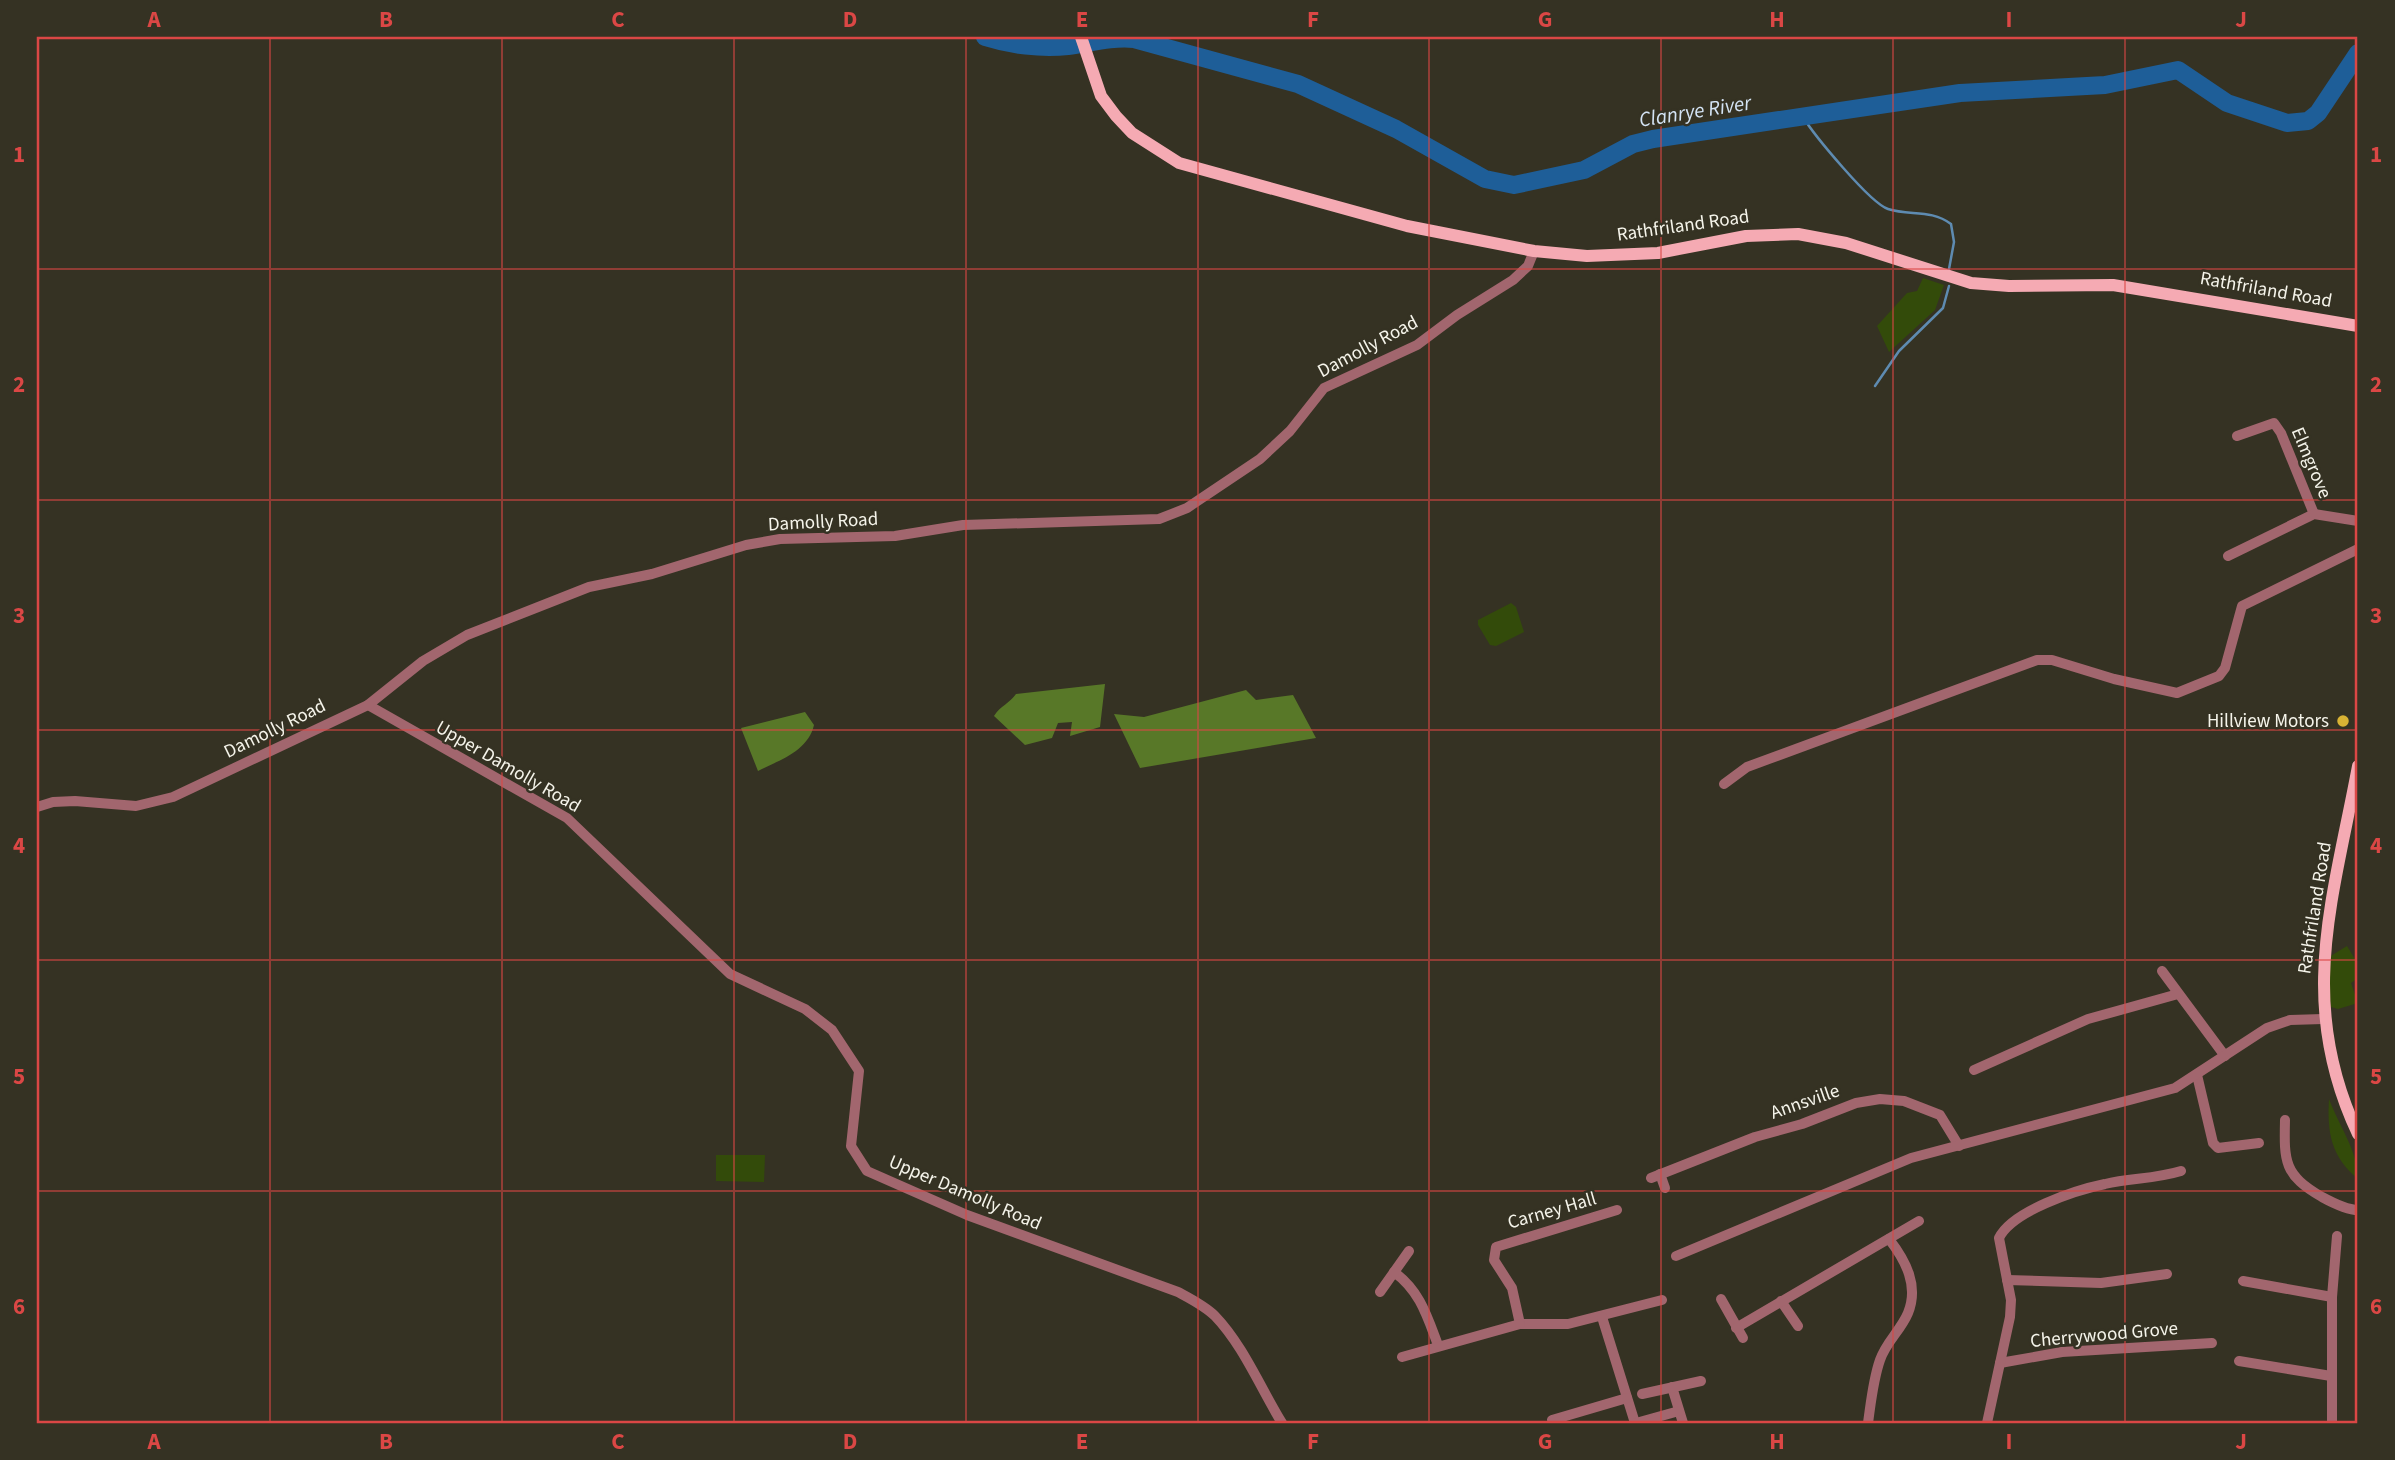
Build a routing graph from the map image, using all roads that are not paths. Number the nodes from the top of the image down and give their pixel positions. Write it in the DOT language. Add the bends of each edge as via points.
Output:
graph roads {
  1 [pos="1081,37"];
  2 [pos="1534,251"];
  3 [pos="2358,326"];
  4 [pos="2237,436"];
  5 [pos="2314,514"];
  6 [pos="2358,521"];
  7 [pos="2358,549"];
  8 [pos="2228,556"];
  9 [pos="368,705"];
  10 [pos="2358,766"];
  11 [pos="1724,784"];
  12 [pos="37,807"];
  13 [pos="2162,971"];
  14 [pos="2178,994"];
  15 [pos="2323,1019"];
  16 [pos="2225,1056"];
  17 [pos="1974,1070"];
  18 [pos="2197,1075"];
  19 [pos="2285,1120"];
  20 [pos="2358,1134"];
  21 [pos="2259,1143"];
  22 [pos="1959,1146"];
  23 [pos="2180,1171"];
  24 [pos="1665,1188"];
  25 [pos="1617,1210"];
  26 [pos="2358,1210"];
  27 [pos="1919,1222"];
  28 [pos="2337,1236"];
  29 [pos="1889,1239"];
  30 [pos="1409,1251"];
  31 [pos="1676,1256"];
  32 [pos="1394,1272"];
  33 [pos="2167,1274"];
  34 [pos="2007,1279"];
  35 [pos="2243,1280"];
  36 [pos="1380,1292"];
  37 [pos="2332,1297"];
  38 [pos="1721,1299"];
  39 [pos="1662,1300"];
  40 [pos="1781,1301"];
  41 [pos="1602,1317"];
  42 [pos="1520,1324"];
  43 [pos="1798,1326"];
  44 [pos="1736,1328"];
  45 [pos="1743,1338"];
  46 [pos="2212,1343"];
  47 [pos="1438,1345"];
  48 [pos="1402,1357"];
  49 [pos="2239,1361"];
  50 [pos="2000,1363"];
  51 [pos="2331,1376"];
  52 [pos="1701,1381"];
  53 [pos="1672,1387"];
  54 [pos="1642,1394"];
  55 [pos="1627,1398"];
  56 [pos="1587,1411"];
  57 [pos="1679,1411"];
  58 [pos="1552,1420"];
  59 [pos="1282,1423"];
  60 [pos="1591,1423"];
  61 [pos="1635,1423"];
  62 [pos="1683,1423"];
  63 [pos="1868,1423"];
  64 [pos="1987,1423"];
  65 [pos="2332,1423"];
  1 -- 2 [label="main road, Rathfriland Road" via="1101,96 1116,116 1132,133 1179,163 1406,226"];
  2 -- 3 [label="main road, Rathfriland Road" via="1619,256 1776,233 1798,234 1846,243 1971,283 2113,285"];
  2 -- 9 [label="street, Damolly Road" via="1528,266 1513,280 1417,345 1324,388 1290,431 1260,459 1187,508 1159,519 974,524 895,536 746,545 653,574 589,587 467,635 423,661"];
  4 -- 5 [label="street, Elmgrove" via="2274,423"];
  5 -- 6 [label="street, Elmgrove"];
  5 -- 8 [label="street, Elmgrove"];
  7 -- 11 [label="street" via="2242,606 2219,676 2176,693 2037,660 1747,767"];
  9 -- 12 [label="street, Damolly Road" via="173,797 136,806 75,801"];
  9 -- 59 [label="street, Upper Damolly Road" via="567,818 730,974 805,1009 832,1030 859,1071 851,1146 867,1171 979,1220 1178,1292 1197,1303 1215,1316 1233,1340"];
  10 -- 15 [label="main road, Rathfriland Road" via="2326,934"];
  13 -- 14 [label="street"];
  14 -- 16 [label="street"];
  14 -- 17 [label="street" via="2088,1018"];
  15 -- 16 [label="street" via="2290,1020 2267,1028"];
  15 -- 20 [label="main road, Rathfriland Road" via="2337,1083"];
  16 -- 18 [label="street"];
  18 -- 21 [label="street" via="2213,1143 2226,1148"];
  18 -- 22 [label="street" via="2175,1088"];
  19 -- 26 [label="street" via="2289,1171 2300,1184 2331,1202"];
  22 -- 24 [label="street, Annsville" via="1940,1115 1904,1101 1880,1099 1755,1137 1655,1176"];
  22 -- 31 [label="street" via="1875,1172"];
  23 -- 34 [label="street, Cherrywood Grove" via="2093,1188 2012,1221 1999,1238"];
  25 -- 42 [label="street, Carney Hall" via="1496,1247 1494,1260 1511,1288"];
  27 -- 29 [label="street"];
  28 -- 37 [label="street"];
  29 -- 40 [label="street"];
  29 -- 63 [label="street" via="1906,1265 1913,1293 1908,1314 1881,1357"];
  30 -- 32 [label="street"];
  32 -- 36 [label="street"];
  32 -- 47 [label="street" via="1419,1297"];
  33 -- 34 [label="street" via="2101,1283"];
  34 -- 50 [label="street, Cherrywood Grove" via="2010,1317"];
  35 -- 37 [label="street"];
  37 -- 51 [label="street"];
  38 -- 44 [label="street"];
  39 -- 41 [label="street"];
  40 -- 43 [label="street"];
  40 -- 44 [label="street"];
  41 -- 42 [label="street" via="1568,1324"];
  41 -- 55 [label="street"];
  42 -- 47 [label="street"];
  44 -- 45 [label="street"];
  46 -- 50 [label="street, Cherrywood Grove" via="2062,1352"];
  47 -- 48 [label="street"];
  49 -- 51 [label="street"];
  50 -- 64 [label="street, Cherrywood Grove"];
  51 -- 65 [label="street"];
  52 -- 53 [label="street"];
  53 -- 54 [label="street"];
  53 -- 57 [label="street"];
  55 -- 56 [label="street"];
  55 -- 61 [label="street"];
  56 -- 58 [label="street"];
  56 -- 60 [label="street"];
  57 -- 61 [label="street"];
  57 -- 62 [label="street"];
}
